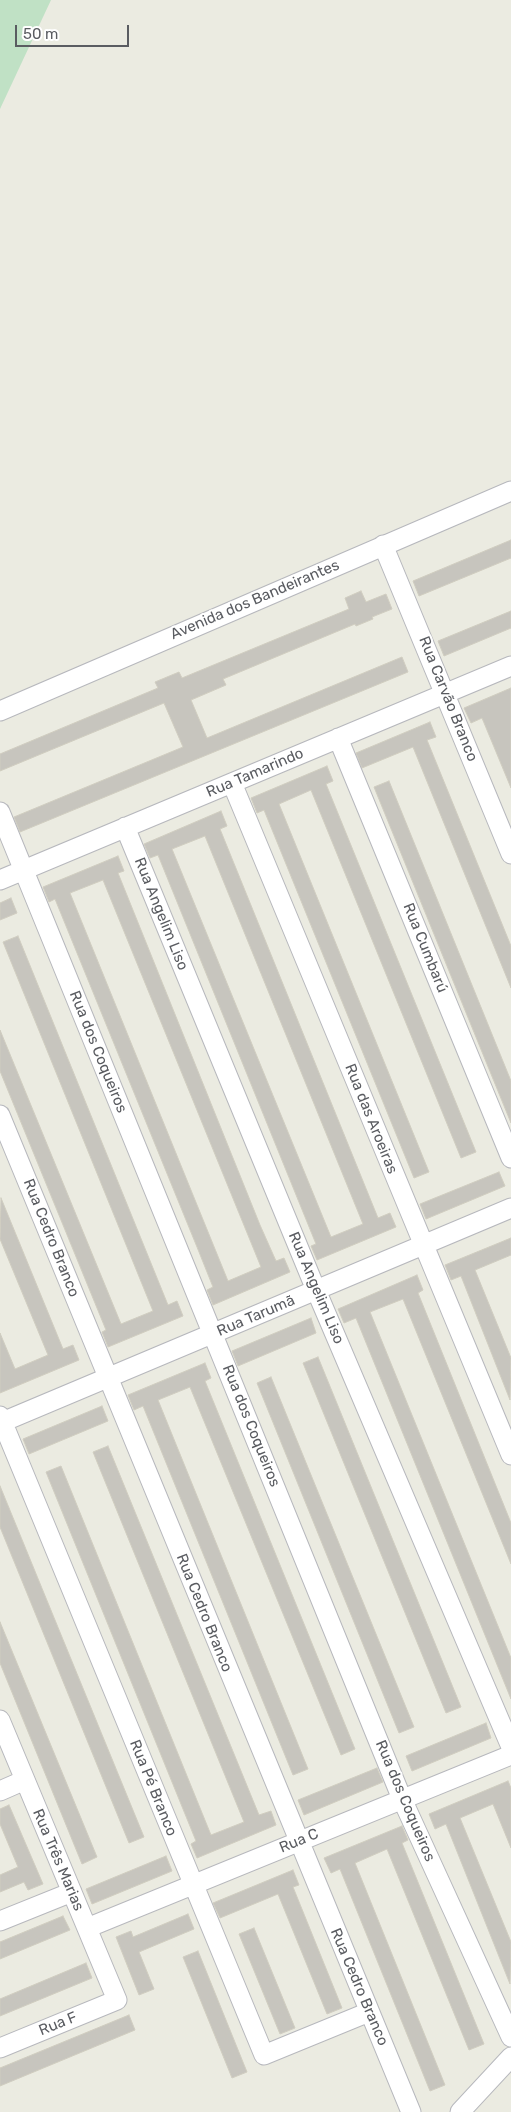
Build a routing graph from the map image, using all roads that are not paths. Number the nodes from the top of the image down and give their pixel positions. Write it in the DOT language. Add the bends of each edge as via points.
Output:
graph roads {
  1 [pos="511,491"];
  2 [pos="383,545"];
  3 [pos="511,666"];
  4 [pos="446,693"];
  5 [pos="0,711"];
  6 [pos="338,738"];
  7 [pos="232,782"];
  8 [pos="0,812"];
  9 [pos="125,827"];
  10 [pos="511,854"];
  11 [pos="23,870"];
  12 [pos="0,880"];
  13 [pos="0,1115"];
  14 [pos="511,1158"];
  15 [pos="511,1208"];
  16 [pos="423,1246"];
  17 [pos="316,1290"];
  18 [pos="214,1333"];
  19 [pos="108,1378"];
  20 [pos="1,1420"];
  21 [pos="511,1455"];
  22 [pos="0,1720"];
  23 [pos="511,1747"];
  24 [pos="511,1755"];
  25 [pos="25,1780"];
  26 [pos="0,1791"];
  27 [pos="402,1799"];
  28 [pos="298,1842"];
  29 [pos="193,1884"];
  30 [pos="72,1892"];
  31 [pos="0,1921"];
  32 [pos="87,1928"];
  33 [pos="117,2000"];
  34 [pos="369,2012"];
  35 [pos="511,2037"];
  36 [pos="0,2048"];
  37 [pos="511,2057"];
  38 [pos="410,2111"];
  39 [pos="460,2112"];
  1 -- 2 [label="street, Avenida dos Bandeirantes"];
  2 -- 4 [label="street, Rua Carvão Branco"];
  2 -- 5 [label="street, Avenida dos Bandeirantes"];
  3 -- 4 [label="street, Rua Tamarindo"];
  4 -- 6 [label="street, Rua Tamarindo"];
  4 -- 10 [label="street, Rua Carvão Branco"];
  6 -- 7 [label="street, Rua Tamarindo"];
  6 -- 14 [label="street, Rua Cumbarú"];
  7 -- 9 [label="street, Rua Tamarindo"];
  7 -- 16 [label="street, Rua das Aroeiras"];
  8 -- 11 [label="street, Rua dos Coqueiros"];
  9 -- 11 [label="street, Rua Tamarindo"];
  9 -- 17 [label="street, Rua Angelim Liso"];
  11 -- 12 [label="street, Rua Tamarindo"];
  11 -- 18 [label="street, Rua dos Coqueiros"];
  13 -- 19 [label="street, Rua Cedro Branco"];
  15 -- 16 [label="street, Rua Tarumã"];
  16 -- 17 [label="street, Rua Tarumã"];
  16 -- 21 [label="street, Rua das Aroeiras"];
  17 -- 18 [label="street, Rua Tarumã"];
  17 -- 23 [label="street, Rua Angelim Liso"];
  18 -- 19 [label="street, Rua Tarumã"];
  18 -- 27 [label="street, Rua dos Coqueiros"];
  19 -- 20 [label="street, Rua Tarumã"];
  19 -- 28 [label="street, Rua Cedro Branco"];
  20 -- 29 [label="street, Rua Pé Branco"];
  22 -- 25 [label="street, Rua Três Marias"];
  24 -- 27 [label="street, Rua C"];
  25 -- 26 [label="street"];
  25 -- 30 [label="street, Rua Três Marias"];
  27 -- 28 [label="street, Rua C"];
  27 -- 35 [label="street, Rua dos Coqueiros"];
  28 -- 29 [label="street, Rua C"];
  28 -- 34 [label="street, Rua Cedro Branco"];
  29 -- 32 [label="street, Rua C"];
  29 -- 34 [label="street, Rua Pé Branco" via="264,2055"];
  30 -- 31 [label="street"];
  30 -- 32 [label="street, Rua Três Marias"];
  32 -- 33 [label="street, Rua Três Marias"];
  33 -- 36 [label="street, Rua F"];
  34 -- 38 [label="street, Rua Cedro Branco"];
  37 -- 39 [label="street"];
}
